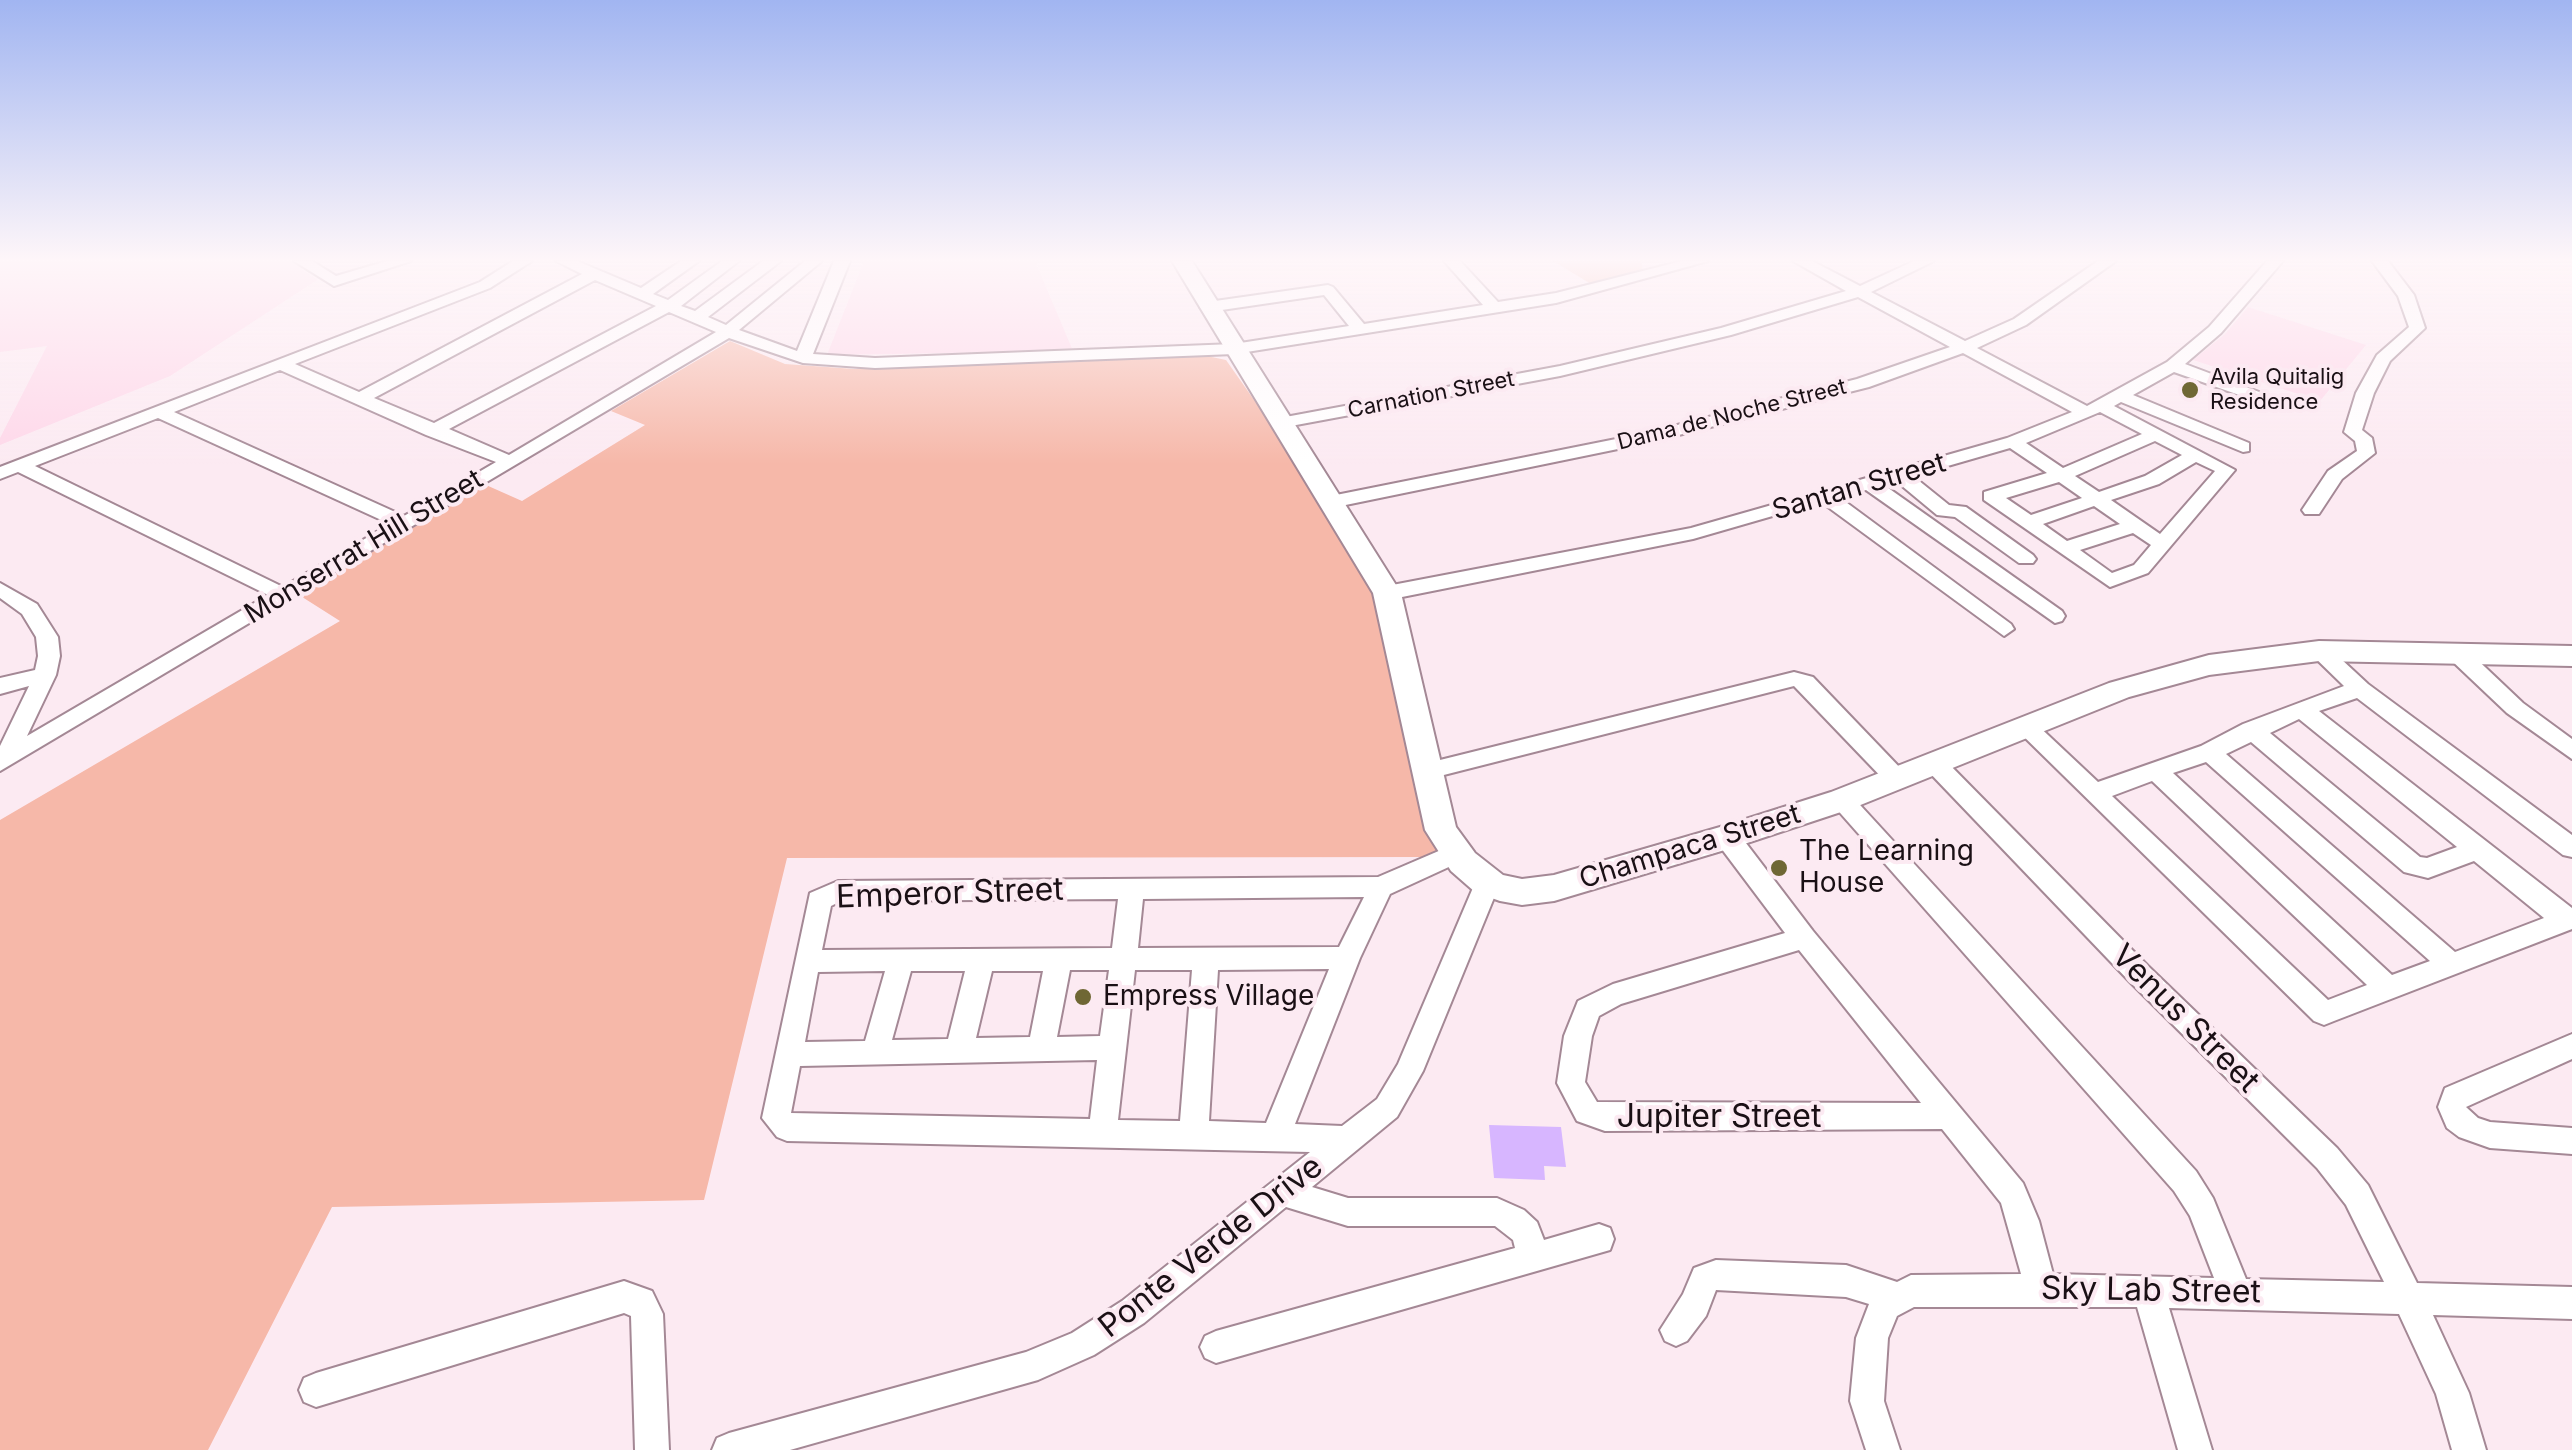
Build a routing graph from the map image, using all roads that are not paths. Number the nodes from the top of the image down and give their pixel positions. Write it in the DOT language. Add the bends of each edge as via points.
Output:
graph roads {
  1 [pos="374,329"];
  2 [pos="491,329"];
  3 [pos="625,329"];
  4 [pos="722,329"];
  5 [pos="732,329"];
  6 [pos="815,329"];
  7 [pos="1222,329"];
  8 [pos="1375,329"];
  9 [pos="1732,329"];
  10 [pos="1930,329"];
  11 [pos="2006,329"];
  12 [pos="2217,329"];
  13 [pos="2416,329"];
  14 [pos="1361,331"];
  15 [pos="728,332"];
  16 [pos="1966,347"];
  17 [pos="1234,349"];
  18 [pos="803,358"];
  19 [pos="282,365"];
  20 [pos="2173,366"];
  21 [pos="2121,396"];
  22 [pos="358,399"];
  23 [pos="2282,404"];
  24 [pos="2094,409"];
  25 [pos="160,412"];
  26 [pos="1280,423"];
  27 [pos="432,431"];
  28 [pos="2154,435"];
  29 [pos="2013,442"];
  30 [pos="2244,447"];
  31 [pos="2196,454"];
  32 [pos="508,462"];
  33 [pos="20,466"];
  34 [pos="0,473"];
  35 [pos="2061,474"];
  36 [pos="1901,476"];
  37 [pos="1872,485"];
  38 [pos="1826,497"];
  39 [pos="2097,500"];
  40 [pos="1331,502"];
  41 [pos="2312,510"];
  42 [pos="404,523"];
  43 [pos="2027,523"];
  44 [pos="2134,526"];
  45 [pos="2162,544"];
  46 [pos="2064,549"];
  47 [pos="2026,558"];
  48 [pos="0,589"];
  49 [pos="1387,593"];
  50 [pos="284,595"];
  51 [pos="2055,616"];
  52 [pos="2004,630"];
  53 [pos="2319,650"];
  54 [pos="2459,655"];
  55 [pos="2572,656"];
  56 [pos="46,676"];
  57 [pos="0,686"];
  58 [pos="2360,689"];
  59 [pos="2301,710"];
  60 [pos="2024,726"];
  61 [pos="2252,730"];
  62 [pos="2572,751"];
  63 [pos="2209,752"];
  64 [pos="2,762"];
  65 [pos="1934,764"];
  66 [pos="1428,770"];
  67 [pos="2155,770"];
  68 [pos="1898,779"];
  69 [pos="2093,793"];
  70 [pos="1842,800"];
  71 [pos="1728,837"];
  72 [pos="2572,848"];
  73 [pos="2477,850"];
  74 [pos="1455,854"];
  75 [pos="1487,883"];
  76 [pos="1381,887"];
  77 [pos="1132,889"];
  78 [pos="2568,919"];
  79 [pos="1804,938"];
  80 [pos="1347,958"];
  81 [pos="1124,959"];
  82 [pos="1206,959"];
  83 [pos="809,960"];
  84 [pos="901,960"];
  85 [pos="981,960"];
  86 [pos="1059,960"];
  87 [pos="2449,962"];
  88 [pos="2386,986"];
  89 [pos="2572,1046"];
  90 [pos="1112,1048"];
  91 [pos="1041,1050"];
  92 [pos="959,1051"];
  93 [pos="875,1053"];
  94 [pos="792,1054"];
  95 [pos="1948,1116"];
  96 [pos="1194,1134"];
  97 [pos="1102,1135"];
  98 [pos="1276,1136"];
  99 [pos="1351,1140"];
  100 [pos="2572,1141"];
  101 [pos="1282,1192"];
  102 [pos="1599,1239"];
  103 [pos="1533,1257"];
  104 [pos="2041,1289"];
  105 [pos="2236,1293"];
  106 [pos="2149,1294"];
  107 [pos="1896,1296"];
  108 [pos="2404,1296"];
  109 [pos="2572,1303"];
  110 [pos="1676,1330"];
  111 [pos="1216,1347"];
  112 [pos="316,1390"];
  113 [pos="652,1450"];
  114 [pos="729,1450"];
  115 [pos="1883,1450"];
  116 [pos="2194,1450"];
  117 [pos="2468,1450"];
  1 -- 19 [label="street"];
  2 -- 22 [label="street"];
  3 -- 27 [label="street"];
  4 -- 15 [label="street"];
  5 -- 15 [label="street, Monserrat Hill Street"];
  6 -- 18 [label="street"];
  7 -- 17 [label="street"];
  8 -- 14 [label="street"];
  9 -- 26 [label="street, Carnation Street"];
  10 -- 16 [label="street"];
  11 -- 16 [label="street, Dama de Noche Street"];
  12 -- 20 [label="street, Santan Street"];
  13 -- 41 [label="street" via="2383,360 2360,405 2353,432 2364,438 2366,452 2335,476"];
  14 -- 17 [label="street"];
  15 -- 18 [label="street"];
  15 -- 32 [label="street, Monserrat Hill Street"];
  16 -- 24 [label="street"];
  16 -- 40 [label="street, Dama de Noche Street" via="1863,383 1648,438"];
  17 -- 18 [label="street" via="966,362"];
  17 -- 26 [label="street"];
  19 -- 22 [label="street"];
  19 -- 25 [label="street"];
  20 -- 21 [label="street, Santan Street"];
  20 -- 23 [label="street"];
  21 -- 24 [label="street, Santan Street"];
  21 -- 30 [label="street"];
  22 -- 27 [label="street"];
  24 -- 28 [label="street"];
  24 -- 29 [label="street, Santan Street"];
  25 -- 33 [label="street"];
  25 -- 42 [label="street"];
  26 -- 40 [label="street"];
  27 -- 32 [label="street"];
  28 -- 31 [label="street"];
  28 -- 35 [label="street"];
  29 -- 35 [label="street"];
  29 -- 36 [label="street, Santan Street"];
  31 -- 39 [label="street" via="2152,480"];
  31 -- 45 [label="street" via="2226,470"];
  32 -- 42 [label="street, Monserrat Hill Street"];
  33 -- 34 [label="street"];
  33 -- 50 [label="street"];
  35 -- 39 [label="street"];
  35 -- 43 [label="street" via="1991,496"];
  36 -- 37 [label="street, Santan Street"];
  36 -- 47 [label="street"];
  37 -- 38 [label="street, Santan Street"];
  37 -- 51 [label="street"];
  38 -- 49 [label="street, Santan Street" via="1693,533"];
  38 -- 52 [label="street"];
  39 -- 43 [label="street"];
  39 -- 44 [label="street"];
  40 -- 49 [label="street"];
  42 -- 50 [label="street, Monserrat Hill Street"];
  43 -- 46 [label="street"];
  44 -- 45 [label="street"];
  44 -- 46 [label="street"];
  45 -- 46 [label="street" via="2141,570 2118,580 2102,577"];
  48 -- 56 [label="street" via="30,609 47,637"];
  49 -- 66 [label="street"];
  50 -- 64 [label="street, Monserrat Hill Street"];
  53 -- 54 [label="street, Champaca Street"];
  53 -- 58 [label="street"];
  53 -- 60 [label="street, Champaca Street" via="2209,664"];
  54 -- 55 [label="street, Champaca Street"];
  54 -- 62 [label="street"];
  56 -- 57 [label="street"];
  56 -- 64 [label="street"];
  58 -- 59 [label="street"];
  58 -- 72 [label="street"];
  59 -- 61 [label="street"];
  59 -- 73 [label="street"];
  60 -- 65 [label="street, Champaca Street"];
  60 -- 69 [label="street"];
  61 -- 63 [label="street"];
  61 -- 73 [label="street" via="2414,865 2428,868"];
  63 -- 67 [label="street"];
  63 -- 87 [label="street"];
  65 -- 68 [label="street, Champaca Street"];
  65 -- 108 [label="street, Venus Street" via="2327,1158 2357,1195"];
  66 -- 68 [label="street" via="1794,679 1805,682"];
  66 -- 74 [label="street" via="1441,830"];
  67 -- 69 [label="street"];
  67 -- 88 [label="street"];
  68 -- 70 [label="street, Champaca Street"];
  69 -- 88 [label="street" via="2315,1006 2331,1012"];
  70 -- 71 [label="street, Champaca Street"];
  70 -- 105 [label="street" via="2184,1181"];
  71 -- 75 [label="street, Champaca Street" via="1554,888 1522,892"];
  71 -- 79 [label="street"];
  73 -- 78 [label="street"];
  74 -- 75 [label="street"];
  74 -- 76 [label="street, Emperor Street"];
  75 -- 99 [label="street, Ponte Verde Drive" via="1401,1087"];
  76 -- 77 [label="street, Emperor Street"];
  76 -- 80 [label="street"];
  77 -- 81 [label="street"];
  77 -- 83 [label="street, Emperor Street" via="838,892 819,900"];
  78 -- 87 [label="street"];
  79 -- 95 [label="street"];
  79 -- 95 [label="street, Jupiter Street" via="1588,1009 1571,1083 1588,1112 1606,1118"];
  80 -- 82 [label="street"];
  80 -- 98 [label="street"];
  81 -- 82 [label="street"];
  81 -- 86 [label="street"];
  81 -- 90 [label="street"];
  82 -- 96 [label="street"];
  83 -- 84 [label="street"];
  83 -- 94 [label="street, Emperor Street"];
  84 -- 85 [label="street"];
  84 -- 93 [label="street"];
  85 -- 86 [label="street"];
  85 -- 92 [label="street"];
  86 -- 91 [label="street"];
  87 -- 88 [label="street"];
  89 -- 100 [label="street" via="2455,1098 2452,1107 2469,1128 2490,1134"];
  90 -- 91 [label="street"];
  90 -- 97 [label="street"];
  91 -- 92 [label="street"];
  92 -- 93 [label="street"];
  93 -- 94 [label="street"];
  94 -- 97 [label="street, Emperor Street" via="776,1118 796,1131"];
  95 -- 104 [label="street" via="2012,1193"];
  96 -- 97 [label="street, Emperor Street"];
  96 -- 98 [label="street, Emperor Street"];
  98 -- 99 [label="street, Emperor Street"];
  99 -- 101 [label="street, Ponte Verde Drive"];
  101 -- 103 [label="street" via="1348,1212 1497,1212 1526,1232"];
  101 -- 114 [label="street, Ponte Verde Drive" via="1083,1344 1026,1368"];
  102 -- 103 [label="street"];
  103 -- 111 [label="street"];
  104 -- 106 [label="street, Sky Lab Street"];
  104 -- 107 [label="street, Sky Lab Street" via="1929,1288"];
  105 -- 106 [label="street, Sky Lab Street"];
  105 -- 108 [label="street, Sky Lab Street"];
  106 -- 116 [label="street"];
  107 -- 110 [label="street" via="1846,1281 1716,1275 1705,1280"];
  107 -- 115 [label="street" via="1880,1314 1867,1372 1867,1401"];
  108 -- 109 [label="street, Sky Lab Street"];
  108 -- 117 [label="street, Venus Street" via="2452,1393"];
  112 -- 113 [label="street" via="624,1297 640,1302 647,1314"];
}
